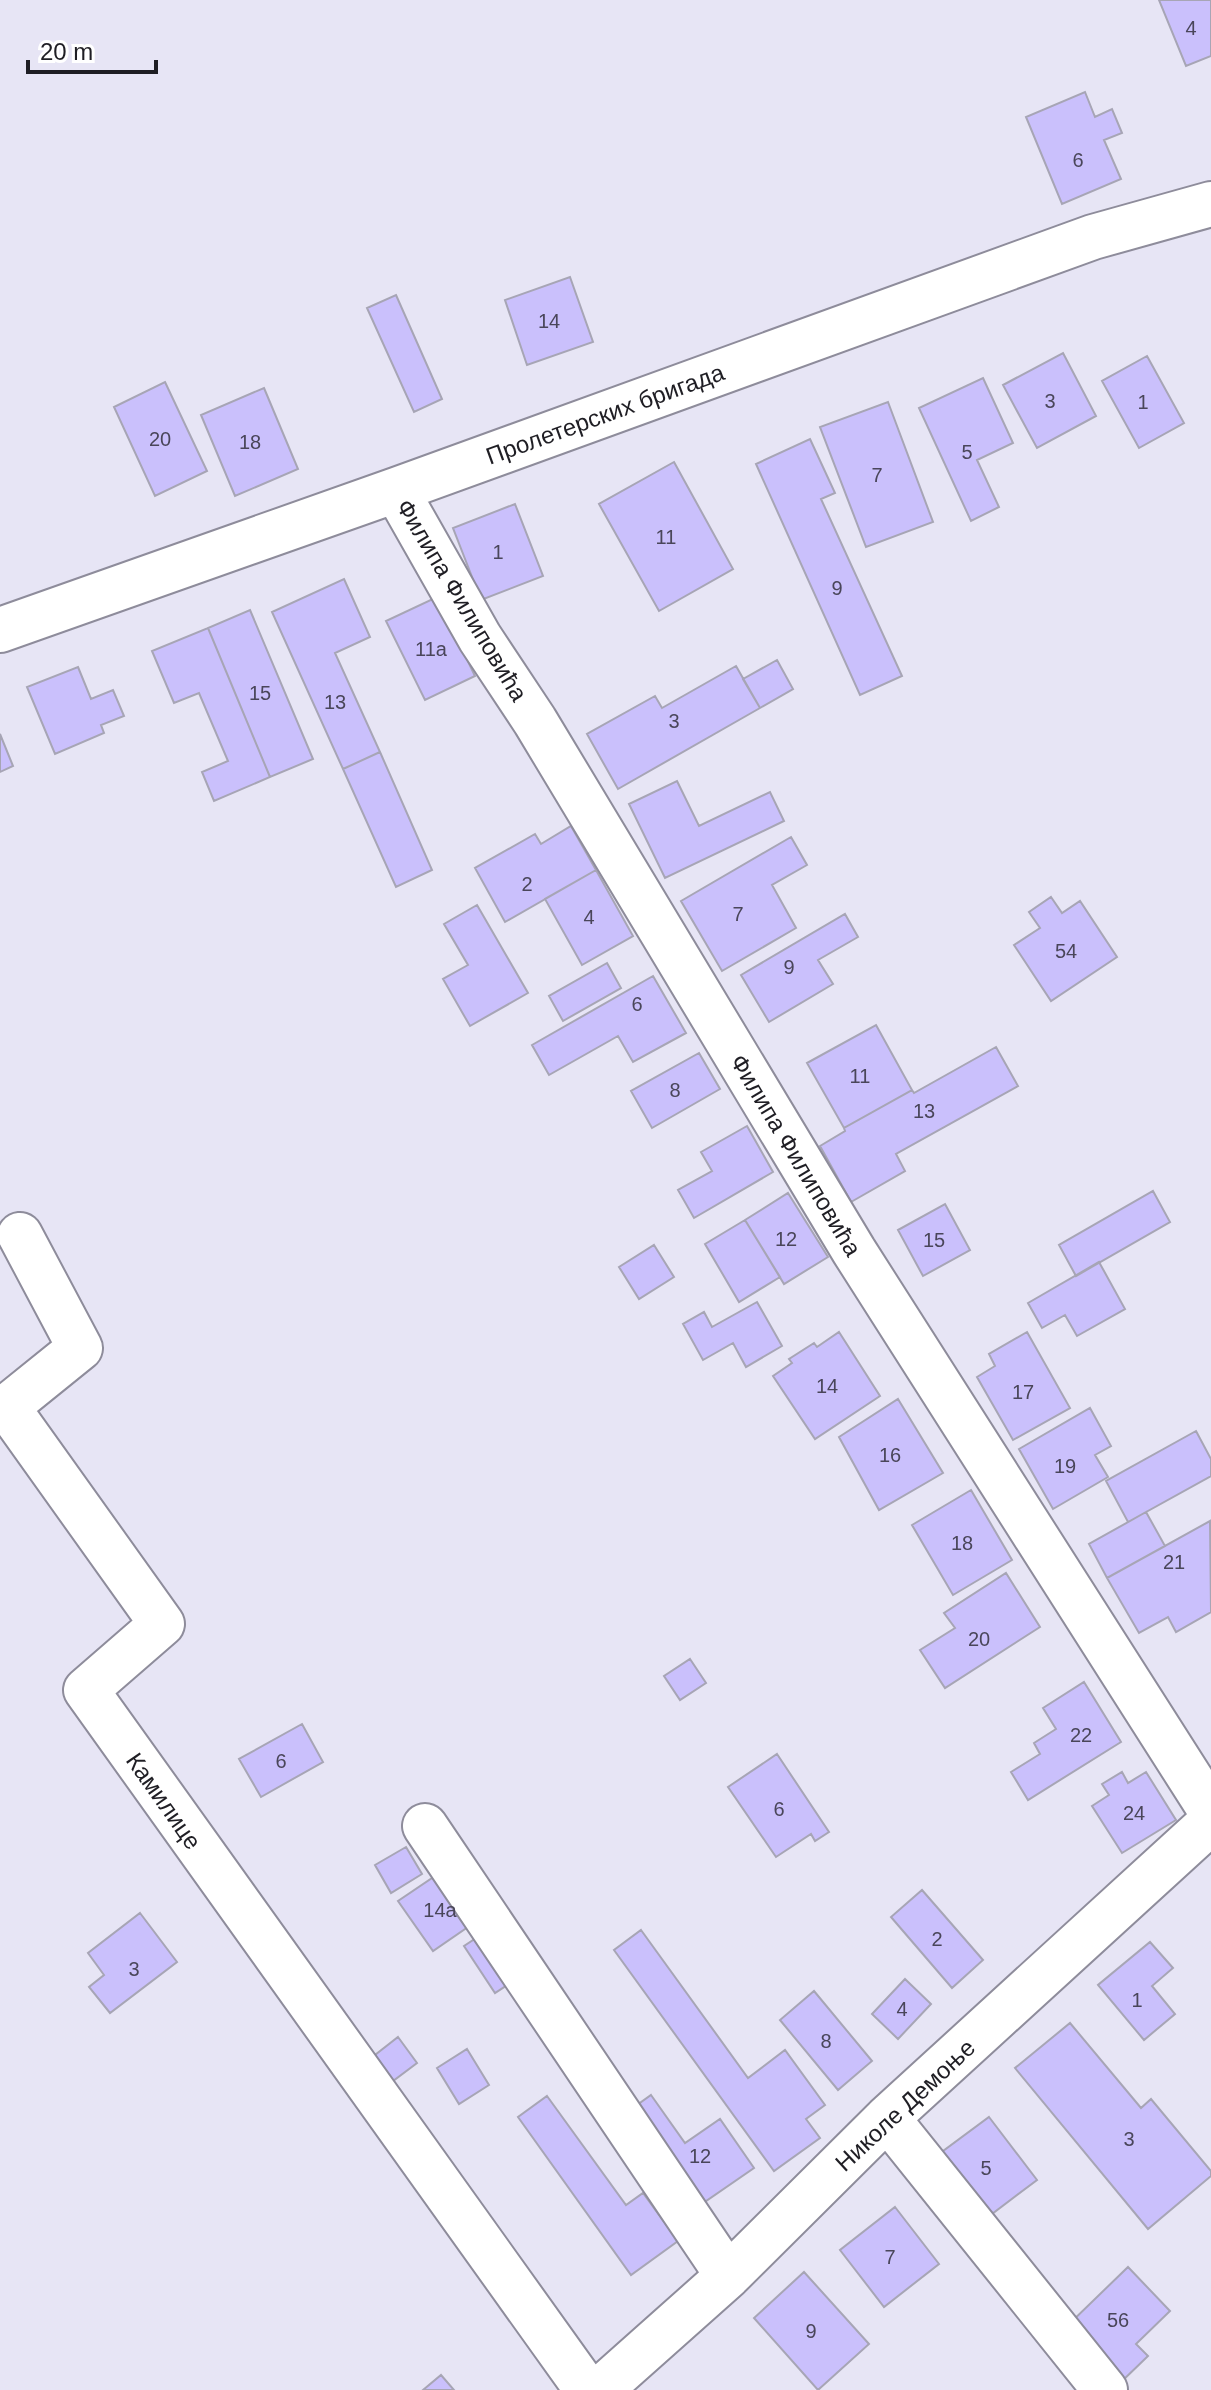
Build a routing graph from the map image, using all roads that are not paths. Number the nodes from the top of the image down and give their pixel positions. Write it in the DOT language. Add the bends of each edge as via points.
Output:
graph roads {
  1 [pos="1211,204"];
  2 [pos="396,490"];
  3 [pos="0,630"];
  4 [pos="20,1235"];
  5 [pos="1211,1811"];
  6 [pos="1211,1822"];
  7 [pos="425,1826"];
  8 [pos="887,2118"];
  9 [pos="728,2276"];
  10 [pos="587,2390"];
  11 [pos="600,2390"];
  12 [pos="1105,2390"];
  1 -- 2 [label="street, Пролетерских бригада" via="1093,237"];
  2 -- 3 [label="street, Пролетерских бригада"];
  2 -- 5 [label="street, Филипа Филиповића" via="480,638 854,1251"];
  4 -- 10 [label="street, Камилице" via="80,1348 7,1407 162,1624 86,1690"];
  6 -- 8 [label="street, Николе Демоње"];
  7 -- 9 [label="street"];
  8 -- 9 [label="street, Николе Демоње"];
  8 -- 12 [label="street"];
  9 -- 11 [label="street, Николе Демоње"];
}
